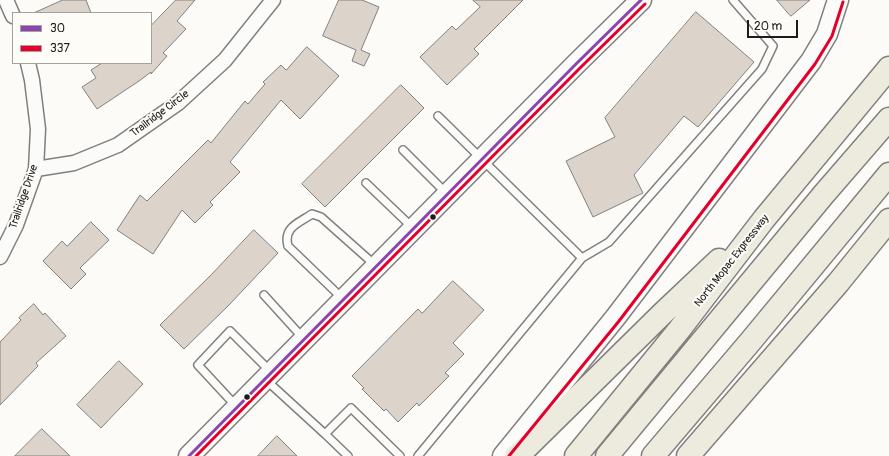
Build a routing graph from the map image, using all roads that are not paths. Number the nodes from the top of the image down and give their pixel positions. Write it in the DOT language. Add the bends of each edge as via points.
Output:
graph roads {
  1 [pos="6,0"];
  2 [pos="273,0"];
  3 [pos="641,0"];
  4 [pos="733,0"];
  5 [pos="838,0"];
  6 [pos="12,14"];
  7 [pos="28,64"];
  8 [pos="889,68"];
  9 [pos="889,106"];
  10 [pos="438,116"];
  11 [pos="889,119"];
  12 [pos="403,150"];
  13 [pos="483,159"];
  14 [pos="36,168"];
  15 [pos="889,174"];
  16 [pos="366,183"];
  17 [pos="889,188"];
  18 [pos="824,194"];
  19 [pos="448,195"];
  20 [pos="764,219"];
  21 [pos="889,220"];
  22 [pos="414,229"];
  23 [pos="826,250"];
  24 [pos="0,258"];
  25 [pos="582,258"];
  26 [pos="377,267"];
  27 [pos="264,296"];
  28 [pos="344,300"];
  29 [pos="305,339"];
  30 [pos="268,376"];
  31 [pos="237,407"];
  32 [pos="324,434"];
  33 [pos="189,456"];
  34 [pos="348,456"];
  35 [pos="400,456"];
  36 [pos="418,456"];
  37 [pos="503,456"];
  38 [pos="516,456"];
  39 [pos="576,456"];
  40 [pos="607,456"];
  41 [pos="653,456"];
  42 [pos="688,456"];
  1 -- 6 [label="street"];
  2 -- 14 [label="street, Trailridge Circle" via="225,60 172,107 118,145 74,163"];
  3 -- 13 [label="street"];
  4 -- 25 [label="lane" via="774,46 762,69 609,242"];
  5 -- 37 [label="street" via="827,34 811,61 610,324"];
  7 -- 14 [label="street, Trailridge Drive" via="38,129"];
  8 -- 20 [label="highway, North Mopac Expressway"];
  9 -- 18 [label="highway"];
  10 -- 13 [label="lane"];
  11 -- 18 [label="highway"];
  12 -- 19 [label="lane"];
  13 -- 19 [label="street"];
  13 -- 25 [label="lane"];
  14 -- 24 [label="street, Trailridge Drive" via="16,224"];
  15 -- 23 [label="highway"];
  16 -- 22 [label="lane"];
  17 -- 23 [label="highway"];
  18 -- 40 [label="highway"];
  19 -- 22 [label="street"];
  20 -- 38 [label="highway"];
  20 -- 39 [label="highway, North Mopac Expressway" via="679,330"];
  21 -- 42 [label="highway" via="838,283"];
  22 -- 26 [label="street"];
  23 -- 41 [label="highway"];
  25 -- 36 [label="lane"];
  26 -- 28 [label="street"];
  26 -- 28 [label="lane" via="320,216 312,214 290,228 286,237 288,246"];
  27 -- 29 [label="lane"];
  28 -- 29 [label="street"];
  29 -- 30 [label="street"];
  30 -- 31 [label="street"];
  30 -- 31 [label="lane" via="230,331 198,365"];
  30 -- 32 [label="lane"];
  31 -- 33 [label="street"];
  32 -- 34 [label="lane"];
  32 -- 35 [label="lane" via="351,408"];
}
